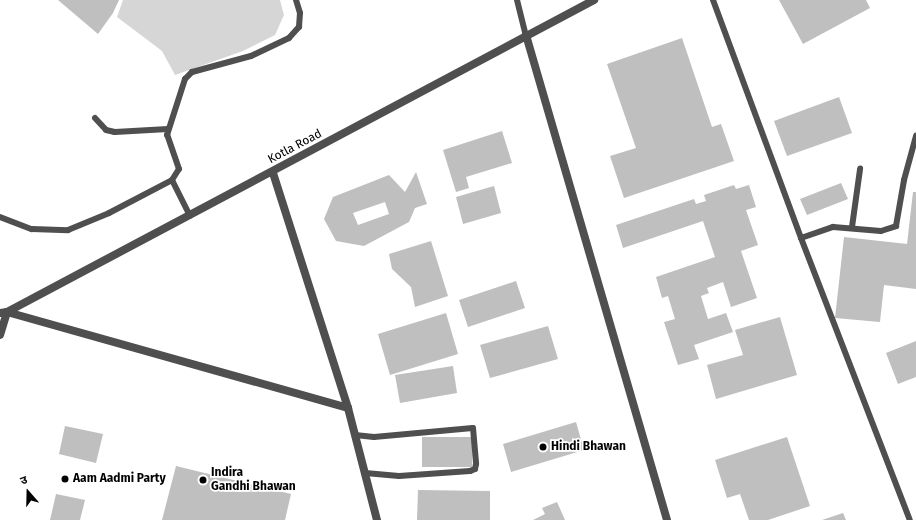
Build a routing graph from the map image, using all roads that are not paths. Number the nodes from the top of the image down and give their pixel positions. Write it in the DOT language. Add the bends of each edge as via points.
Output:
graph roads {
  1 [pos="296,0"];
  2 [pos="516,0"];
  3 [pos="594,0"];
  4 [pos="713,0"];
  5 [pos="526,35"];
  6 [pos="95,118"];
  7 [pos="168,129"];
  8 [pos="916,136"];
  9 [pos="860,169"];
  10 [pos="273,172"];
  11 [pos="172,180"];
  12 [pos="190,216"];
  13 [pos="0,217"];
  14 [pos="852,227"];
  15 [pos="801,238"];
  16 [pos="3,312"];
  17 [pos="0,336"];
  18 [pos="348,408"];
  19 [pos="355,435"];
  20 [pos="365,473"];
  21 [pos="377,520"];
  22 [pos="667,520"];
  23 [pos="910,520"];
  1 -- 7 [label="lane" via="300,13 299,26 290,38 251,56 192,72 185,79"];
  2 -- 5 [label="lane"];
  3 -- 5 [label="street, Kotla Road"];
  4 -- 15 [label="lane"];
  5 -- 10 [label="street, Kotla Road"];
  5 -- 22 [label="street"];
  6 -- 7 [label="lane" via="106,130 115,132"];
  7 -- 11 [label="lane" via="171,150 179,169"];
  8 -- 14 [label="lane" via="904,180 896,226 881,231"];
  9 -- 14 [label="lane"];
  10 -- 12 [label="street, Kotla Road"];
  10 -- 18 [label="street"];
  11 -- 12 [label="lane"];
  11 -- 13 [label="lane" via="109,213 68,230 32,229"];
  12 -- 16 [label="street, Kotla Road"];
  14 -- 15 [label="lane" via="833,227"];
  15 -- 23 [label="lane"];
  16 -- 17 [label="street"];
  16 -- 18 [label="street"];
  18 -- 19 [label="street"];
  19 -- 20 [label="street"];
  19 -- 20 [label="lane" via="380,437 473,428 476,464 470,471 399,476"];
  20 -- 21 [label="street"];
}
